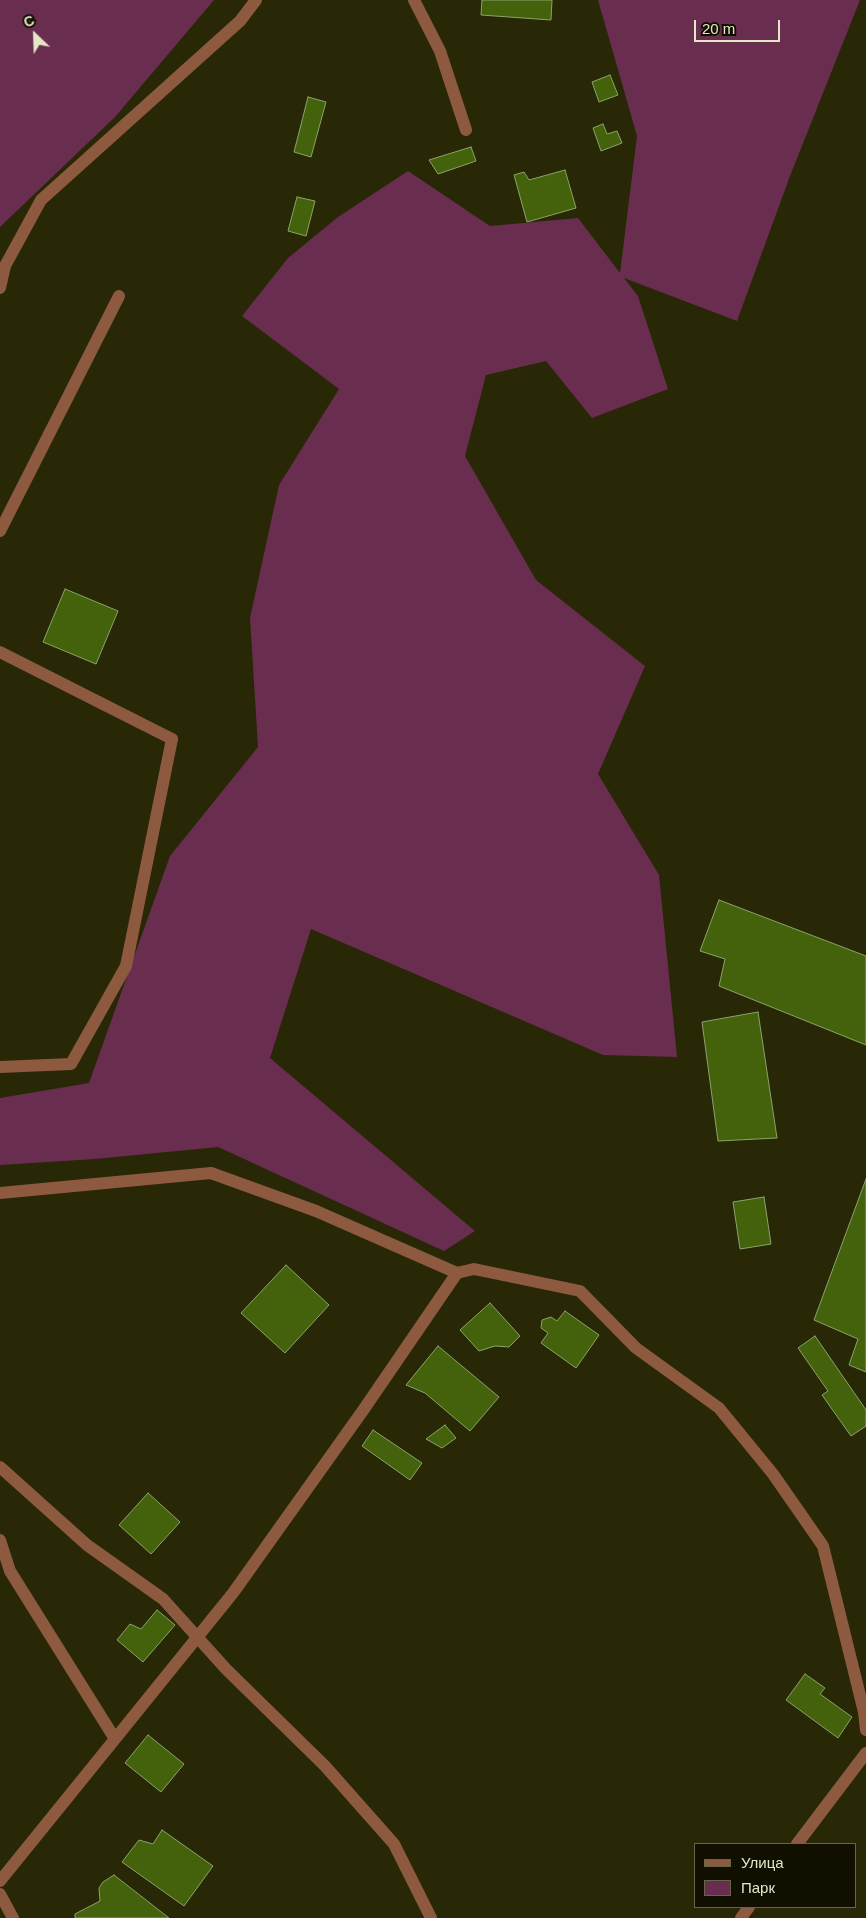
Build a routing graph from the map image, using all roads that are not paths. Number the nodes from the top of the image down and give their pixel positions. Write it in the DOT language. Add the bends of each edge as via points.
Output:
graph roads {
  1 [pos="256,0"];
  2 [pos="414,0"];
  3 [pos="466,130"];
  4 [pos="0,288"];
  5 [pos="119,296"];
  6 [pos="0,532"];
  7 [pos="0,652"];
  8 [pos="0,1067"];
  9 [pos="0,1193"];
  10 [pos="457,1273"];
  11 [pos="0,1467"];
  12 [pos="0,1540"];
  13 [pos="198,1636"];
  14 [pos="866,1730"];
  15 [pos="115,1739"];
  16 [pos="866,1753"];
  17 [pos="798,1843"];
  18 [pos="0,1881"];
  19 [pos="0,1894"];
  20 [pos="749,1908"];
  21 [pos="13,1918"];
  22 [pos="431,1918"];
  23 [pos="741,1918"];
  1 -- 4 [label="street" via="240,21 41,200 5,266"];
  2 -- 3 [label="street" via="440,50"];
  5 -- 6 [label="street"];
  7 -- 8 [label="street" via="172,739 126,966 71,1064"];
  9 -- 10 [label="street" via="211,1173 316,1211"];
  10 -- 13 [label="street" via="364,1409"];
  10 -- 14 [label="street" via="474,1269 580,1291 636,1348 719,1408 773,1474 823,1546"];
  11 -- 13 [label="street" via="87,1545 163,1599"];
  12 -- 15 [label="street" via="10,1571"];
  13 -- 15 [label="street"];
  13 -- 22 [label="street" via="226,1670 325,1766 394,1844"];
  15 -- 18 [label="street"];
  16 -- 17 [label="street"];
  19 -- 21 [label="street"];
  20 -- 23 [label="street"];
}
